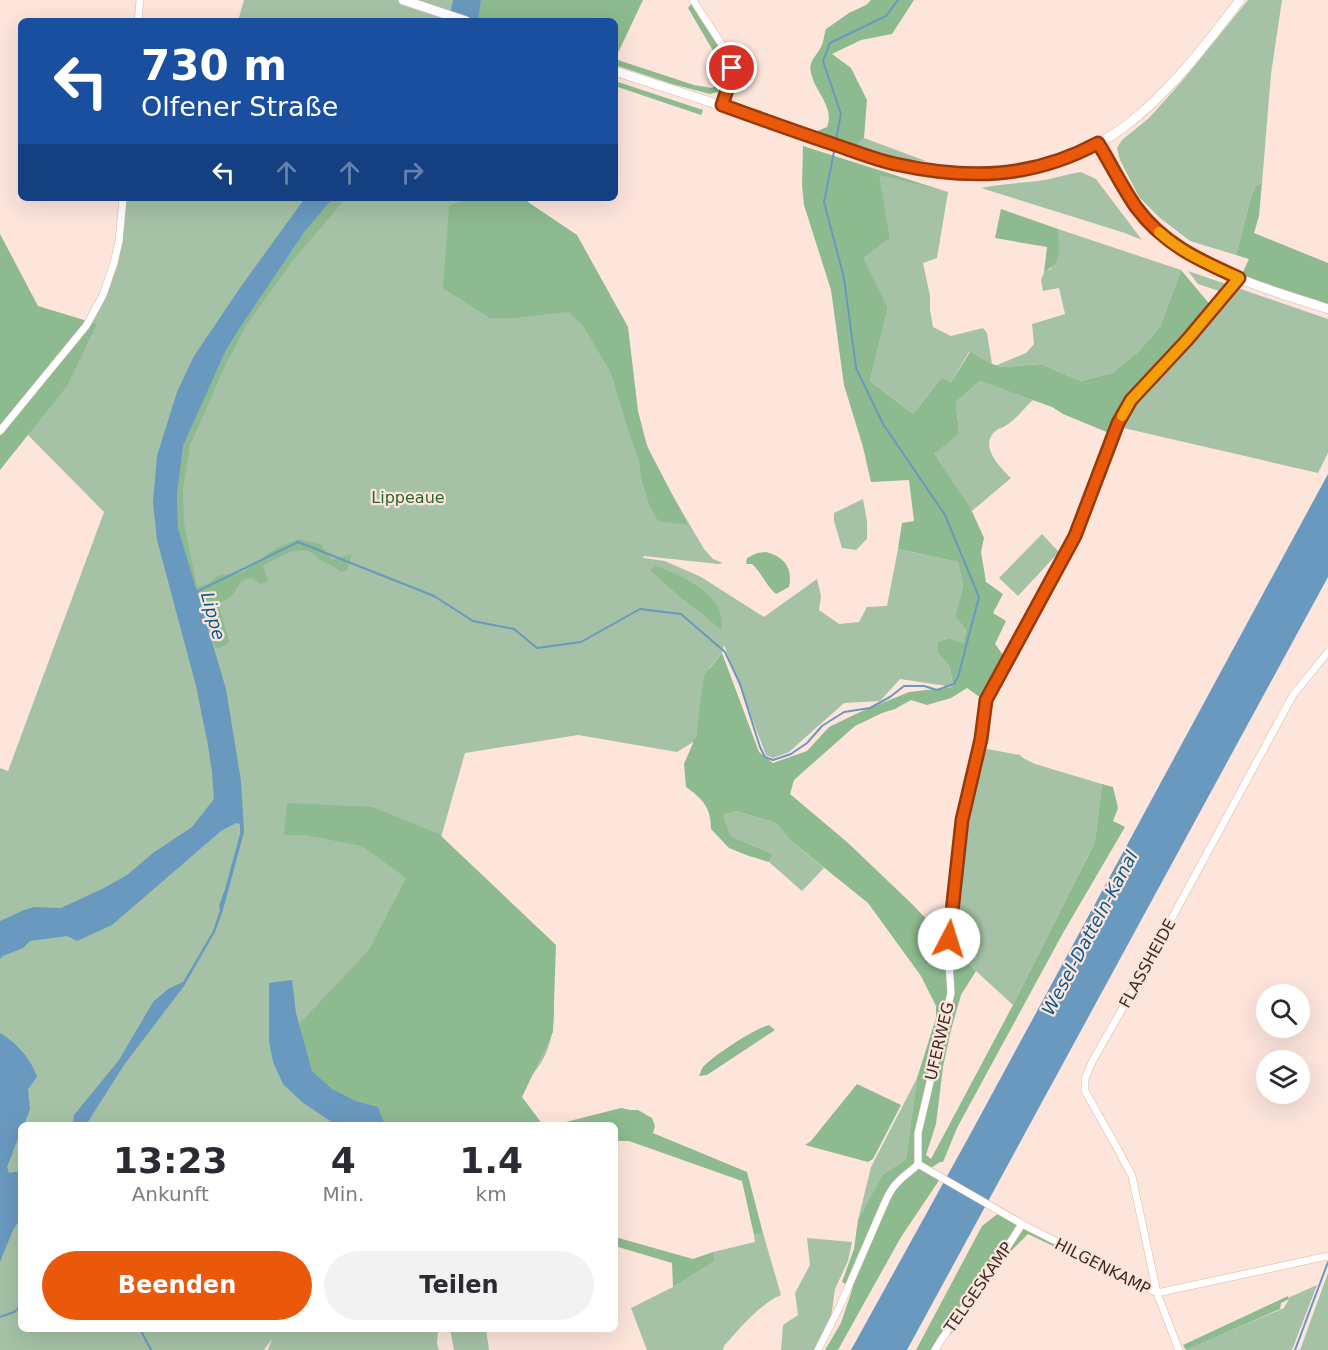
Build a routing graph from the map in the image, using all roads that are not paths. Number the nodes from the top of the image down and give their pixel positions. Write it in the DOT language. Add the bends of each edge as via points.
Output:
graph roads {
  1 [pos="140,0"];
  2 [pos="403,0"];
  3 [pos="693,0"];
  4 [pos="1240,0"];
  5 [pos="138,18"];
  6 [pos="457,18"];
  7 [pos="618,72"];
  8 [pos="722,105"];
  9 [pos="1098,143"];
  10 [pos="123,201"];
  11 [pos="1239,278"];
  12 [pos="1328,309"];
  13 [pos="0,431"];
  14 [pos="1328,652"];
  15 [pos="918,1164"];
  16 [pos="1022,1224"];
  17 [pos="1328,1256"];
  18 [pos="1157,1293"];
  19 [pos="818,1350"];
  20 [pos="935,1350"];
  21 [pos="1179,1350"];
  1 -- 5 [label="street"];
  2 -- 6 [label="main road"];
  3 -- 8 [label="street" via="731,59 731,78"];
  4 -- 9 [label="main road" via="1148,106"];
  7 -- 8 [label="main road"];
  8 -- 9 [label="main road" via="879,159 963,174 1039,167"];
  9 -- 11 [label="main road" via="1136,207 1152,225 1198,260"];
  10 -- 13 [label="street" via="118,247 103,295 86,326"];
  11 -- 12 [label="main road"];
  11 -- 15 [label="street, UFERWEG" via="1131,400 1118,423 1075,536 986,700 958,845 949,939 951,993 918,1134"];
  14 -- 18 [label="street, FLASSHEIDE" via="1293,694 1085,1079 1085,1090 1132,1176"];
  15 -- 16 [label="street, HILGENKAMP"];
  15 -- 19 [label="street" via="892,1188"];
  16 -- 18 [label="street, HILGENKAMP"];
  16 -- 20 [label="street, TELGESKAMP"];
  17 -- 18 [label="street"];
  18 -- 21 [label="street, HILGENKAMP"];
}
